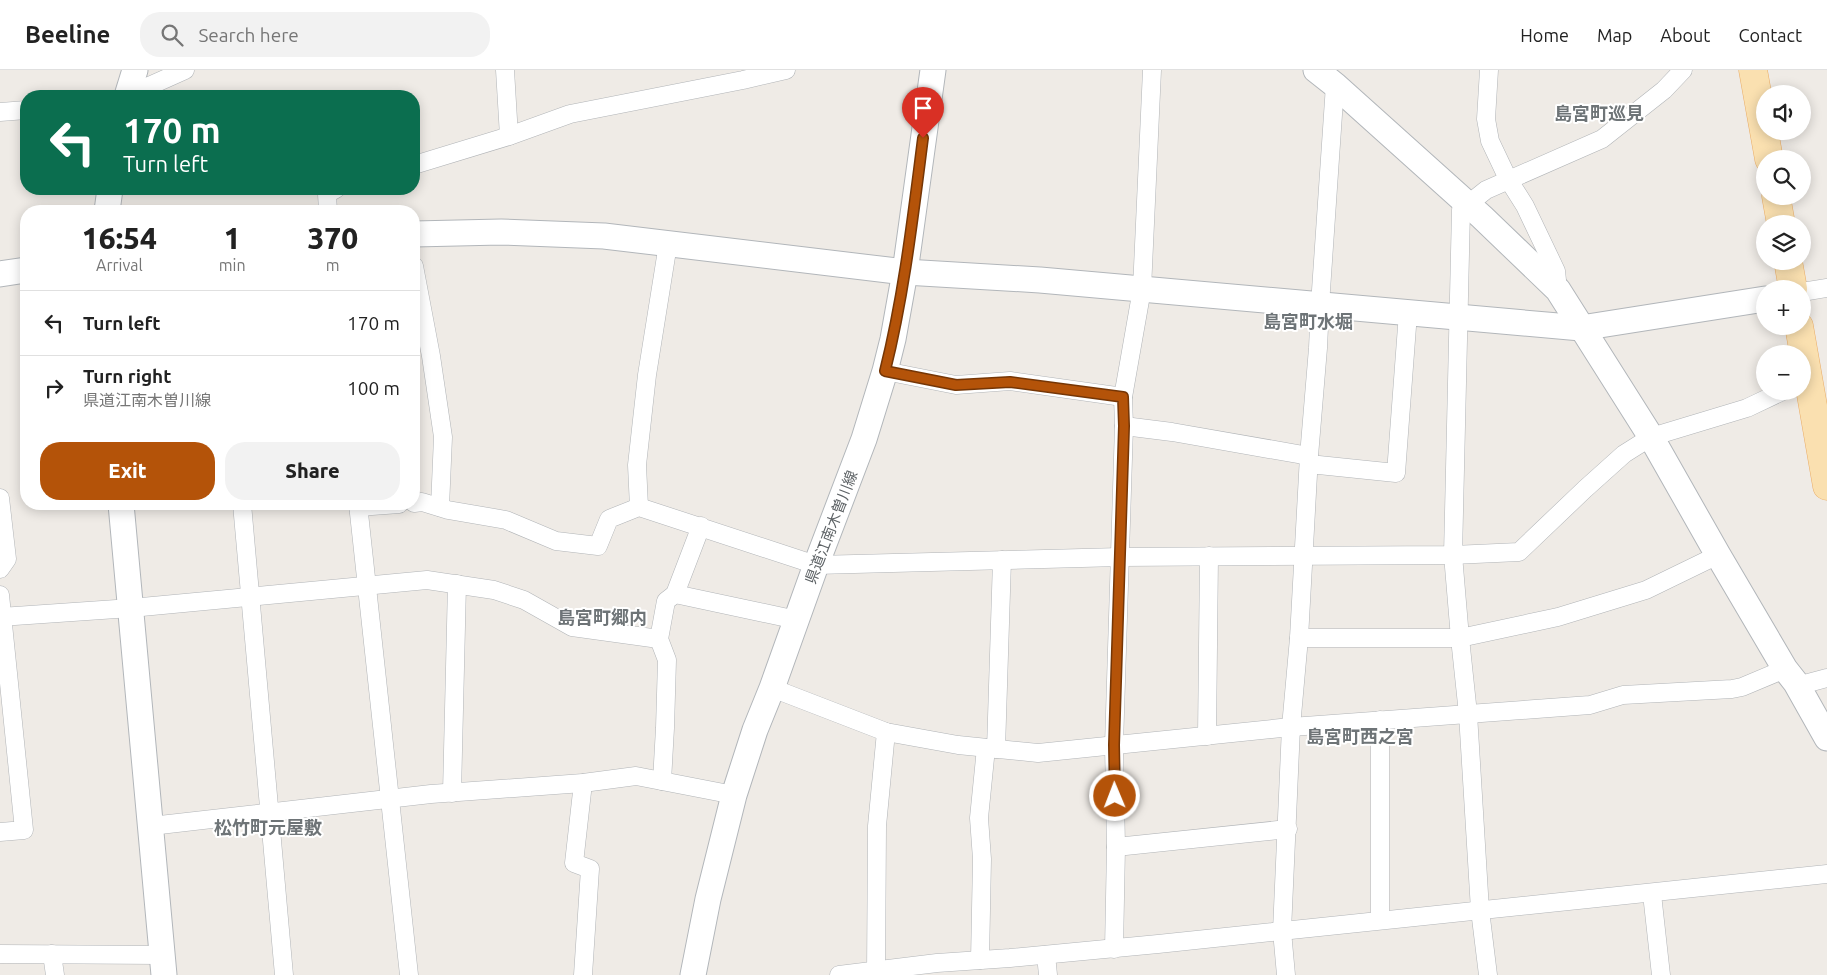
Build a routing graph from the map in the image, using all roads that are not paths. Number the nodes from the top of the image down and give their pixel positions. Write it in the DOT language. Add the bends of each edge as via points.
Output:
graph roads {
  1 [pos="186,70"];
  2 [pos="505,70"];
  3 [pos="786,70"];
  4 [pos="933,70"];
  5 [pos="1152,70"];
  6 [pos="1316,70"];
  7 [pos="1489,70"];
  8 [pos="1683,70"];
  9 [pos="1753,70"];
  10 [pos="743,75"];
  11 [pos="130,84"];
  12 [pos="1335,85"];
  13 [pos="20,110"];
  14 [pos="0,112"];
  15 [pos="509,136"];
  16 [pos="1767,150"];
  17 [pos="420,163"];
  18 [pos="1508,179"];
  19 [pos="1469,205"];
  20 [pos="420,234"];
  21 [pos="668,244"];
  22 [pos="20,271"];
  23 [pos="905,272"];
  24 [pos="0,274"];
  25 [pos="1827,288"];
  26 [pos="1142,289"];
  27 [pos="1558,290"];
  28 [pos="1811,291"];
  29 [pos="420,298"];
  30 [pos="1756,300"];
  31 [pos="1320,305"];
  32 [pos="1408,313"];
  33 [pos="1458,316"];
  34 [pos="1581,328"];
  35 [pos="885,371"];
  36 [pos="1123,397"];
  37 [pos="1764,400"];
  38 [pos="1809,400"];
  39 [pos="1124,426"];
  40 [pos="1651,437"];
  41 [pos="1309,460"];
  42 [pos="1827,486"];
  43 [pos="0,498"];
  44 [pos="420,502"];
  45 [pos="440,507"];
  46 [pos="639,507"];
  47 [pos="122,510"];
  48 [pos="243,510"];
  49 [pos="359,510"];
  50 [pos="701,526"];
  51 [pos="1303,555"];
  52 [pos="1453,555"];
  53 [pos="1718,555"];
  54 [pos="1209,556"];
  55 [pos="1120,557"];
  56 [pos="1002,560"];
  57 [pos="816,566"];
  58 [pos="0,569"];
  59 [pos="457,584"];
  60 [pos="368,586"];
  61 [pos="674,594"];
  62 [pos="0,595"];
  63 [pos="250,596"];
  64 [pos="131,608"];
  65 [pos="1,617"];
  66 [pos="797,620"];
  67 [pos="1299,638"];
  68 [pos="1460,638"];
  69 [pos="659,639"];
  70 [pos="1791,677"];
  71 [pos="1827,678"];
  72 [pos="772,688"];
  73 [pos="1468,714"];
  74 [pos="1380,720"];
  75 [pos="1291,727"];
  76 [pos="886,732"];
  77 [pos="1207,736"];
  78 [pos="1827,738"];
  79 [pos="1114,745"];
  80 [pos="991,749"];
  81 [pos="662,781"];
  82 [pos="584,783"];
  83 [pos="452,793"];
  84 [pos="734,795"];
  85 [pos="390,800"];
  86 [pos="270,812"];
  87 [pos="151,826"];
  88 [pos="1288,829"];
  89 [pos="0,832"];
  90 [pos="1116,847"];
  91 [pos="1827,874"];
  92 [pos="1652,894"];
  93 [pos="1480,910"];
  94 [pos="1380,920"];
  95 [pos="1282,931"];
  96 [pos="1114,948"];
  97 [pos="0,954"];
  98 [pos="52,954"];
  99 [pos="1046,955"];
  100 [pos="980,960"];
  101 [pos="163,965"];
  102 [pos="876,973"];
  103 [pos="55,975"];
  104 [pos="284,975"];
  105 [pos="409,975"];
  106 [pos="584,975"];
  107 [pos="693,975"];
  108 [pos="840,975"];
  109 [pos="1048,975"];
  110 [pos="1286,975"];
  111 [pos="1488,975"];
  112 [pos="1661,975"];
  1 -- 11 [label="street" via="146,86"];
  2 -- 15 [label="street"];
  3 -- 10 [label="street"];
  4 -- 23 [label="street, 県道江南木曽川線"];
  5 -- 26 [label="street"];
  6 -- 12 [label="street"];
  7 -- 18 [label="street" via="1486,119 1490,141"];
  8 -- 18 [label="street" via="1664,90 1602,139"];
  9 -- 16 [label="main road"];
  10 -- 15 [label="street" via="570,114"];
  12 -- 19 [label="street"];
  12 -- 31 [label="street"];
  13 -- 14 [label="street"];
  15 -- 17 [label="street"];
  18 -- 19 [label="street" via="1486,190"];
  18 -- 27 [label="street" via="1525,206 1556,271"];
  19 -- 27 [label="street"];
  19 -- 33 [label="street" via="1461,210"];
  20 -- 21 [label="street" via="501,232 604,236"];
  21 -- 23 [label="street"];
  21 -- 46 [label="street" via="647,375 637,465"];
  22 -- 24 [label="street"];
  23 -- 26 [label="street"];
  23 -- 35 [label="street, 県道江南木曽川線"];
  25 -- 28 [label="street"];
  26 -- 31 [label="street"];
  26 -- 36 [label="street"];
  27 -- 34 [label="street"];
  29 -- 45 [label="street" via="443,437"];
  30 -- 34 [label="street"];
  31 -- 32 [label="street"];
  31 -- 41 [label="street"];
  32 -- 33 [label="street"];
  32 -- 41 [label="street" via="1396,473"];
  33 -- 34 [label="street"];
  33 -- 52 [label="street"];
  34 -- 40 [label="street"];
  35 -- 36 [label="street" via="956,385 1010,382"];
  35 -- 57 [label="street, 県道江南木曽川線" via="864,439"];
  36 -- 39 [label="street"];
  37 -- 40 [label="street"];
  38 -- 42 [label="main road"];
  39 -- 41 [label="street" via="1172,432"];
  39 -- 55 [label="street"];
  40 -- 52 [label="street" via="1624,454 1519,552"];
  40 -- 53 [label="street"];
  41 -- 51 [label="street"];
  43 -- 58 [label="street" via="7,559"];
  44 -- 45 [label="street"];
  45 -- 46 [label="street" via="506,520 556,541 598,546 609,518"];
  46 -- 50 [label="street"];
  47 -- 64 [label="street"];
  48 -- 63 [label="street"];
  49 -- 60 [label="street"];
  50 -- 57 [label="street"];
  50 -- 61 [label="street"];
  51 -- 52 [label="street"];
  51 -- 54 [label="street"];
  51 -- 67 [label="street"];
  52 -- 68 [label="street"];
  53 -- 68 [label="street" via="1646,590 1558,617"];
  53 -- 70 [label="street"];
  54 -- 55 [label="street"];
  54 -- 77 [label="street"];
  55 -- 56 [label="street"];
  55 -- 79 [label="street"];
  56 -- 57 [label="street"];
  56 -- 80 [label="street"];
  57 -- 66 [label="street, 県道江南木曽川線"];
  59 -- 60 [label="street" via="427,580"];
  59 -- 69 [label="street" via="494,590 524,600 572,627"];
  59 -- 83 [label="street"];
  60 -- 63 [label="street"];
  60 -- 85 [label="street"];
  61 -- 66 [label="street"];
  61 -- 69 [label="street" via="666,601"];
  62 -- 65 [label="street"];
  63 -- 64 [label="street"];
  63 -- 86 [label="street"];
  64 -- 65 [label="street"];
  64 -- 87 [label="street"];
  65 -- 89 [label="street" via="24,830"];
  66 -- 72 [label="street, 県道江南木曽川線"];
  67 -- 68 [label="street"];
  67 -- 75 [label="street"];
  68 -- 73 [label="street"];
  69 -- 81 [label="street" via="666,660"];
  70 -- 71 [label="street"];
  70 -- 73 [label="street" via="1732,689 1623,694 1590,705"];
  70 -- 78 [label="street"];
  72 -- 76 [label="street"];
  72 -- 84 [label="street, 県道江南木曽川線"];
  73 -- 74 [label="street"];
  73 -- 93 [label="street"];
  74 -- 75 [label="street"];
  74 -- 94 [label="street"];
  75 -- 77 [label="street"];
  75 -- 88 [label="street"];
  76 -- 80 [label="street"];
  76 -- 102 [label="street" via="877,826"];
  77 -- 79 [label="street"];
  79 -- 80 [label="street" via="1038,753"];
  79 -- 90 [label="street"];
  80 -- 100 [label="street" via="979,818 982,859"];
  81 -- 82 [label="street" via="636,776"];
  81 -- 84 [label="street"];
  82 -- 83 [label="street"];
  82 -- 106 [label="street" via="574,864 590,869"];
  83 -- 85 [label="street"];
  84 -- 107 [label="street, 県道江南木曽川線"];
  85 -- 86 [label="street"];
  85 -- 105 [label="street"];
  86 -- 87 [label="street"];
  86 -- 104 [label="street"];
  87 -- 101 [label="street"];
  88 -- 90 [label="street"];
  88 -- 95 [label="street"];
  90 -- 96 [label="street"];
  91 -- 92 [label="street"];
  92 -- 93 [label="street"];
  92 -- 112 [label="street"];
  93 -- 94 [label="street"];
  93 -- 111 [label="street"];
  94 -- 95 [label="street"];
  95 -- 96 [label="street"];
  95 -- 110 [label="street"];
  96 -- 99 [label="street"];
  97 -- 98 [label="street"];
  98 -- 101 [label="street"];
  98 -- 103 [label="street"];
  99 -- 100 [label="street"];
  99 -- 109 [label="street"];
  100 -- 102 [label="street"];
  102 -- 108 [label="street"];
}
